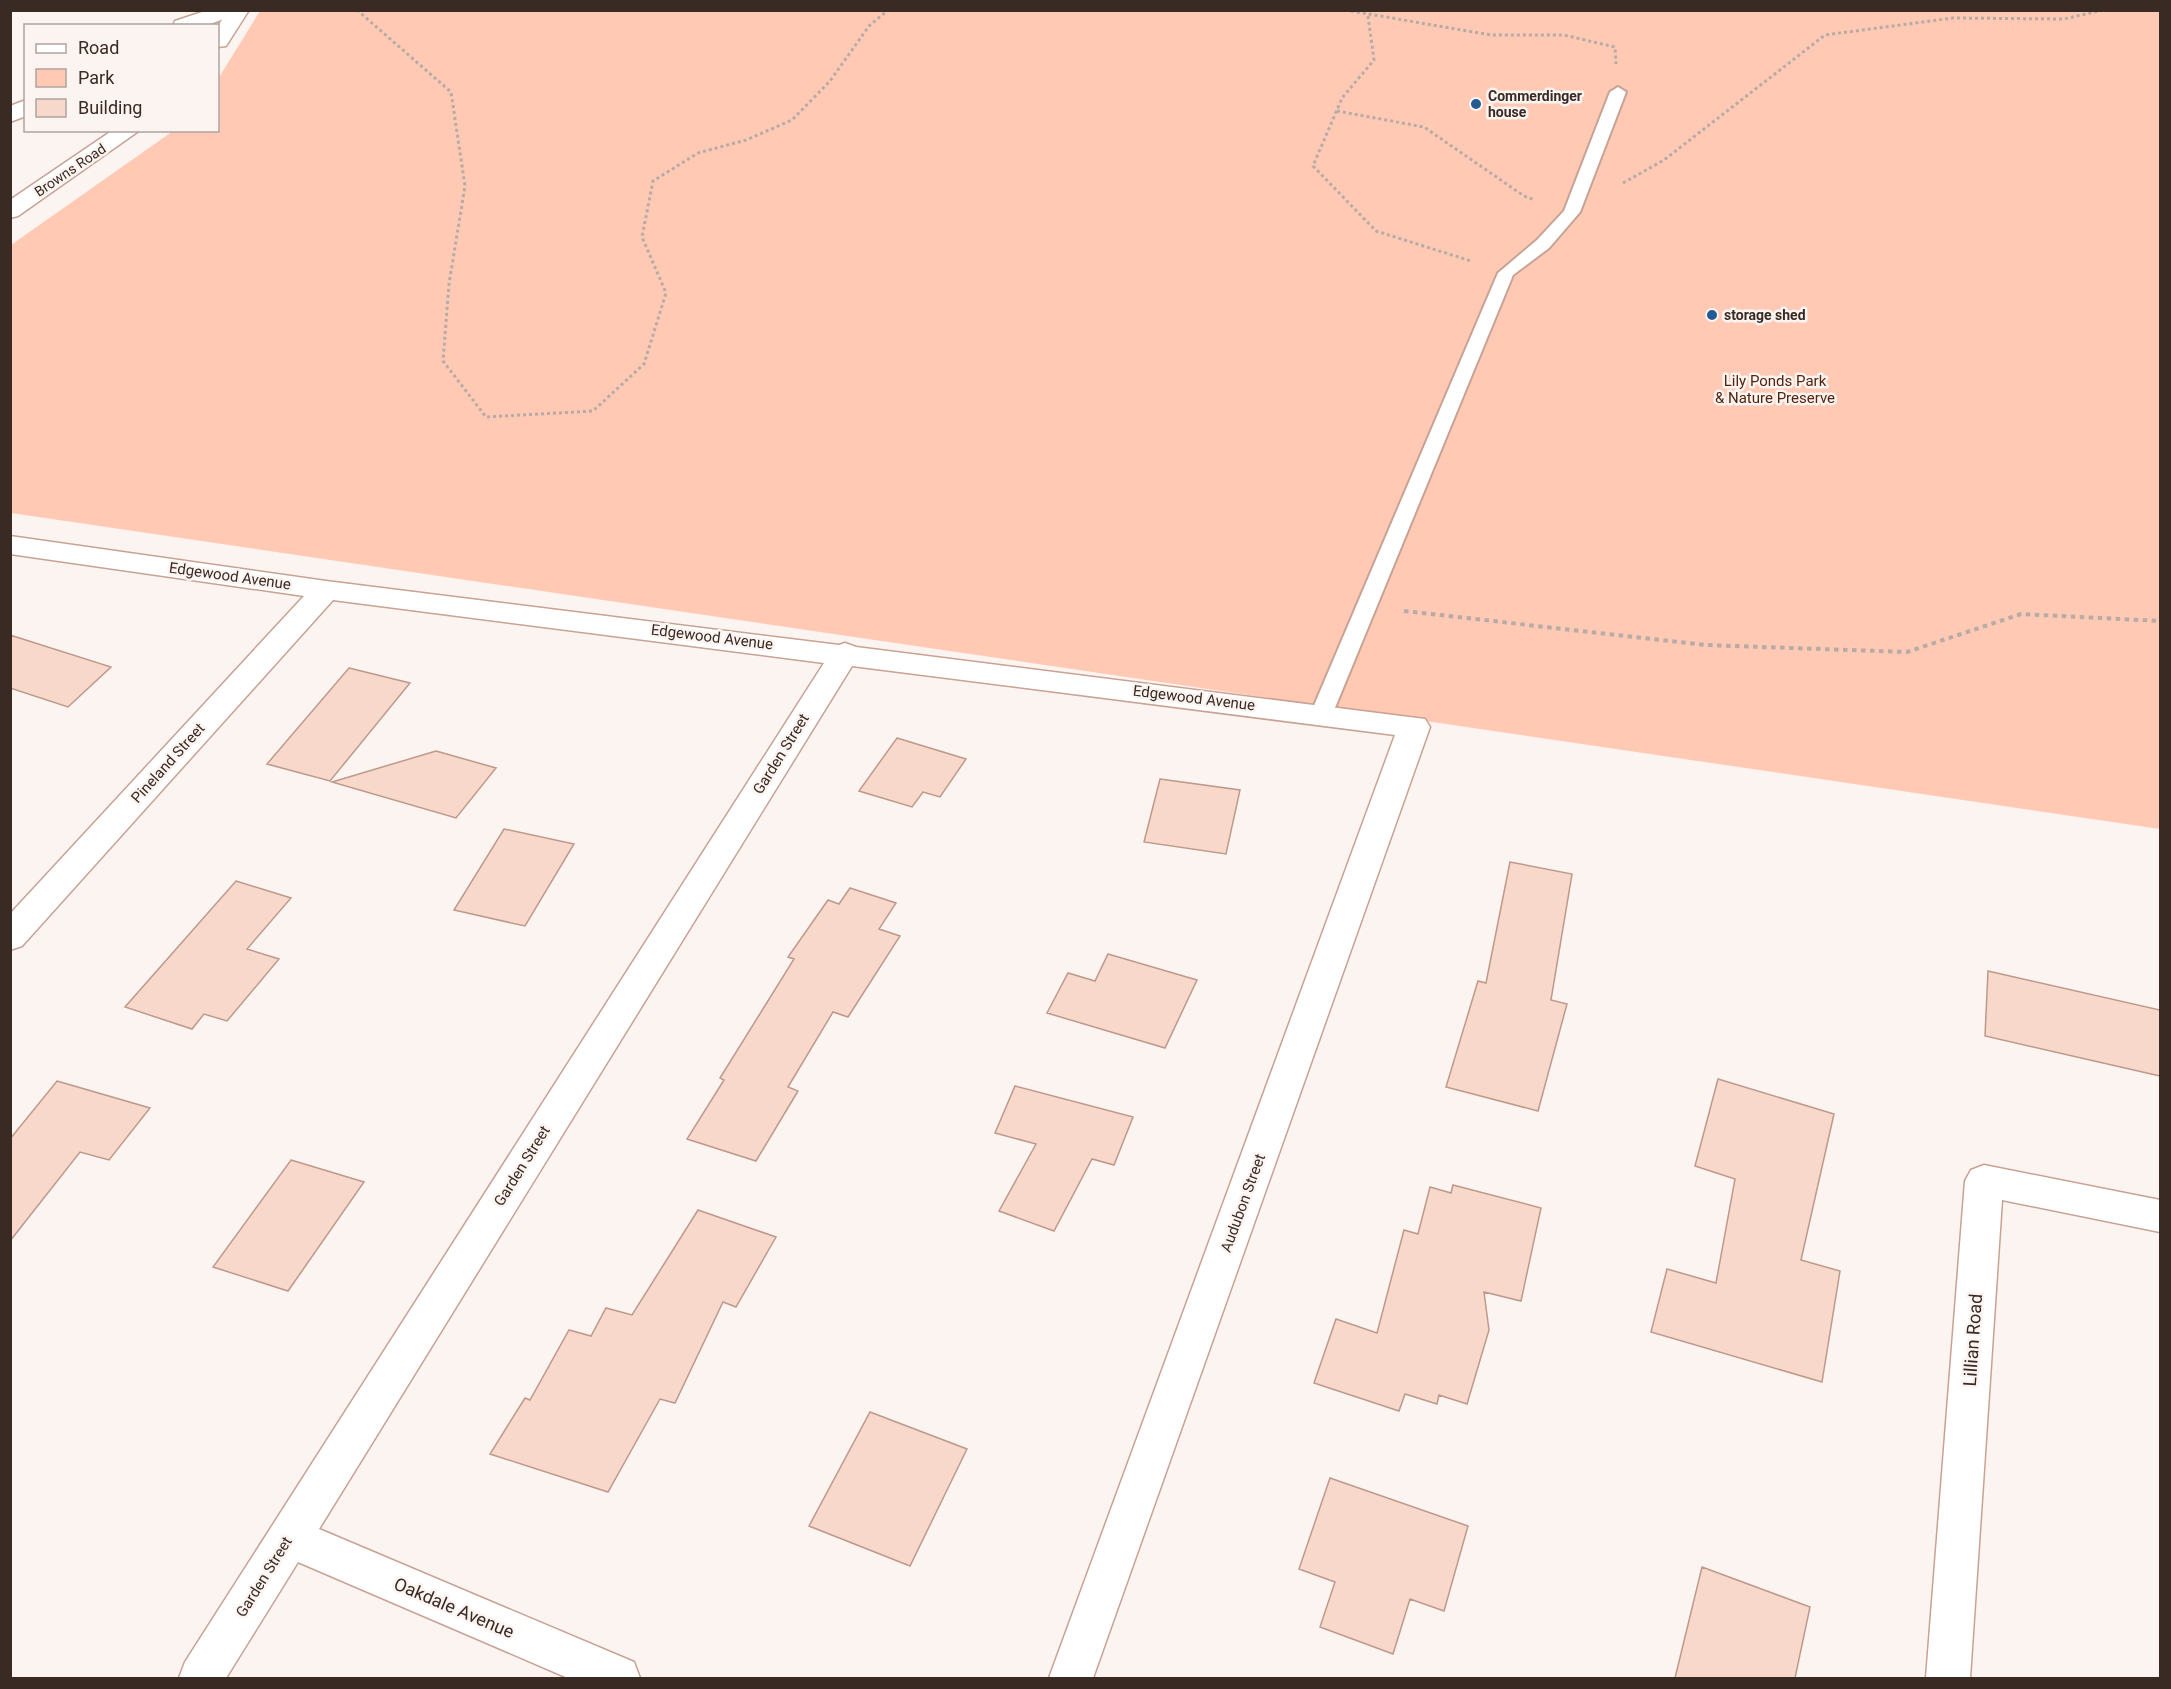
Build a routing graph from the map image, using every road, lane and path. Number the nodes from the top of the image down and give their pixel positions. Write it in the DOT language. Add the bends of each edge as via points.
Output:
graph roads {
  1 [pos="230,10"];
  2 [pos="239,10"];
  3 [pos="357,10"];
  4 [pos="416,10"];
  5 [pos="476,10"];
  6 [pos="888,10"];
  7 [pos="1345,10"];
  8 [pos="2103,10"];
  9 [pos="1368,16"];
  10 [pos="189,24"];
  11 [pos="219,40"];
  12 [pos="1618,92"];
  13 [pos="24,108"];
  14 [pos="1337,111"];
  15 [pos="10,115"];
  16 [pos="126,132"];
  17 [pos="10,211"];
  18 [pos="1572,212"];
  19 [pos="1506,273"];
  20 [pos="10,545"];
  21 [pos="326,590"];
  22 [pos="1364,607"];
  23 [pos="2160,621"];
  24 [pos="845,654"];
  25 [pos="1321,715"];
  26 [pos="1414,727"];
  27 [pos="10,937"];
  28 [pos="2160,1216"];
  29 [pos="289,1537"];
  30 [pos="201,1678"];
  31 [pos="618,1678"];
  32 [pos="1071,1678"];
  33 [pos="1948,1678"];
  1 -- 10 [label="street"];
  2 -- 11 [label="street"];
  3 -- 6 [label="path" via="451,92 465,186 449,284 443,361 486,417 593,411 644,364 666,293 642,237 653,181 698,153 746,140 792,120 830,81 869,26"];
  4 -- 5 [label="path"];
  7 -- 9 [label="path"];
  8 -- 18 [label="path" via="2064,19 1953,18 1825,35 1664,160"];
  9 -- 12 [label="path" via="1491,35 1564,35 1615,47"];
  9 -- 14 [label="path" via="1374,60 1342,98"];
  12 -- 18 [label="lane"];
  13 -- 15 [label="street"];
  14 -- 18 [label="path" via="1424,127 1524,196"];
  14 -- 19 [label="path" via="1313,166 1376,231"];
  16 -- 17 [label="street, Browns Road"];
  18 -- 19 [label="lane" via="1543,244"];
  19 -- 22 [label="lane"];
  20 -- 21 [label="street, Edgewood Avenue"];
  21 -- 24 [label="street, Edgewood Avenue"];
  21 -- 27 [label="street, Pineland Street"];
  22 -- 23 [label="path" via="1705,645 1907,652 2021,614"];
  22 -- 25 [label="lane"];
  24 -- 25 [label="street, Edgewood Avenue"];
  24 -- 29 [label="street, Garden Street"];
  25 -- 26 [label="street, Edgewood Avenue"];
  26 -- 32 [label="street, Audubon Street"];
  28 -- 33 [label="street, Lillian Road" via="1984,1181"];
  29 -- 30 [label="street, Garden Street"];
  29 -- 31 [label="street, Oakdale Avenue"];
}
